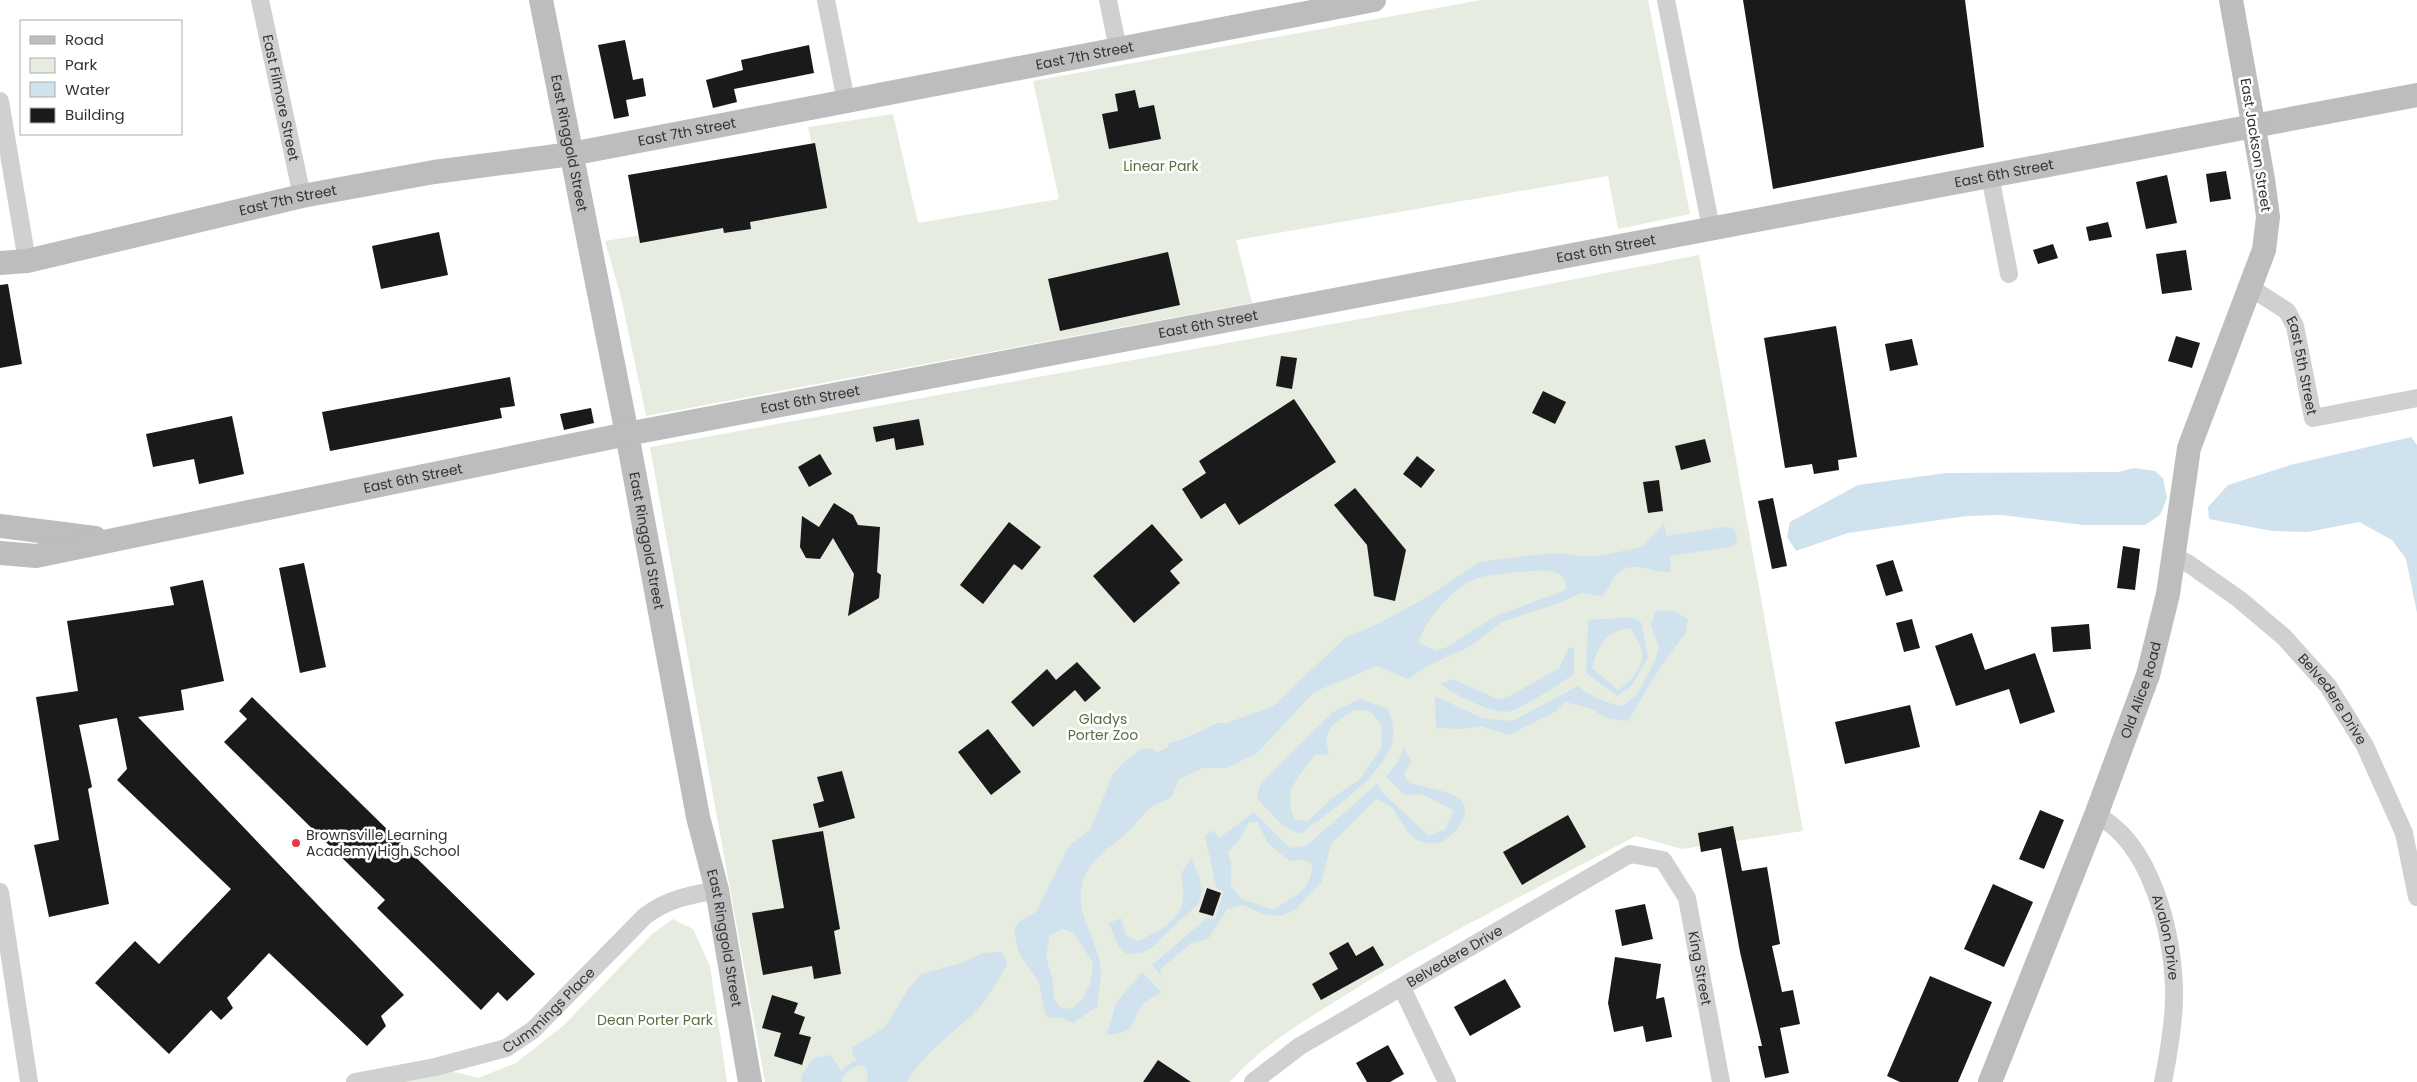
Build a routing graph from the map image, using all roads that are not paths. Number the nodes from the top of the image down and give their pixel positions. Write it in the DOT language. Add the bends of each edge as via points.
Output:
graph roads {
  1 [pos="260,0"];
  2 [pos="541,0"];
  3 [pos="826,0"];
  4 [pos="1108,0"];
  5 [pos="1374,0"];
  6 [pos="1666,0"];
  7 [pos="2231,0"];
  8 [pos="1118,49"];
  9 [pos="2417,94"];
  10 [pos="0,101"];
  11 [pos="846,101"];
  12 [pos="2253,126"];
  13 [pos="571,154"];
  14 [pos="1990,176"];
  15 [pos="302,196"];
  16 [pos="1711,228"];
  17 [pos="27,260"];
  18 [pos="0,263"];
  19 [pos="2009,274"];
  20 [pos="2251,288"];
  21 [pos="2417,398"];
  22 [pos="627,434"];
  23 [pos="0,526"];
  24 [pos="113,540"];
  25 [pos="0,553"];
  26 [pos="2174,556"];
  27 [pos="2096,815"];
  28 [pos="1663,860"];
  29 [pos="717,890"];
  30 [pos="0,892"];
  31 [pos="2417,896"];
  32 [pos="1402,988"];
  33 [pos="29,1082"];
  34 [pos="355,1082"];
  35 [pos="750,1082"];
  36 [pos="1253,1082"];
  37 [pos="1447,1082"];
  38 [pos="1721,1082"];
  39 [pos="1990,1082"];
  40 [pos="2163,1082"];
  1 -- 15 [label="street, East Filmore Street"];
  2 -- 13 [label="main road, East Ringgold Street"];
  3 -- 11 [label="street"];
  4 -- 8 [label="street"];
  5 -- 8 [label="main road, East 7th Street"];
  6 -- 16 [label="street"];
  7 -- 12 [label="main road, East Jackson Street"];
  8 -- 11 [label="main road, East 7th Street"];
  9 -- 12 [label="main road, East 6th Street"];
  10 -- 17 [label="street"];
  11 -- 13 [label="main road, East 7th Street"];
  12 -- 14 [label="main road, East 6th Street"];
  12 -- 20 [label="main road, East Jackson Street" via="2268,218 2264,250"];
  13 -- 15 [label="main road, East 7th Street" via="434,172"];
  13 -- 22 [label="main road, East Ringgold Street"];
  14 -- 16 [label="main road, East 6th Street"];
  14 -- 19 [label="street"];
  15 -- 17 [label="main road, East 7th Street"];
  16 -- 22 [label="main road, East 6th Street"];
  17 -- 18 [label="main road, East 7th Street"];
  20 -- 21 [label="street, East 5th Street" via="2287,310 2295,326 2313,418"];
  20 -- 26 [label="main road, Old Alice Road" via="2189,448"];
  22 -- 24 [label="main road, East 6th Street"];
  22 -- 29 [label="main road, East Ringgold Street" via="698,817"];
  23 -- 24 [label="main road"];
  24 -- 25 [label="main road, East 6th Street" via="36,556"];
  26 -- 27 [label="main road, Old Alice Road" via="2148,675"];
  26 -- 31 [label="street, Belvedere Drive" via="2239,599 2284,637 2328,686 2365,746 2404,833"];
  27 -- 39 [label="main road, Old Alice Road"];
  27 -- 40 [label="street, Avalon Drive" via="2111,822 2134,849 2151,882 2167,927 2174,988"];
  28 -- 32 [label="street, Belvedere Drive" via="1630,854"];
  28 -- 38 [label="street, King Street" via="1687,898"];
  29 -- 34 [label="street, Cummings Place" via="675,898 658,906 533,1030 506,1048 434,1068"];
  29 -- 35 [label="main road, East Ringgold Street"];
  30 -- 33 [label="street"];
  32 -- 36 [label="street, Belvedere Drive" via="1300,1046"];
  32 -- 37 [label="street"];
}
